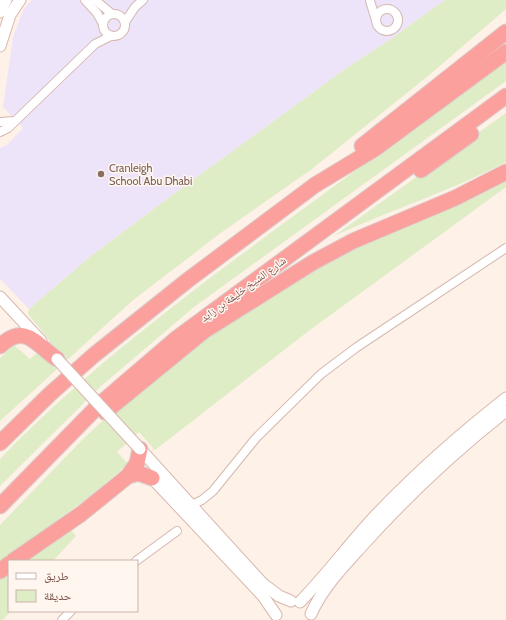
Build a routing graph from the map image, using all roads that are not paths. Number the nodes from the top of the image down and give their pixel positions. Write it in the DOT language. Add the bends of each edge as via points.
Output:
graph roads {
  1 [pos="6,0"];
  2 [pos="14,0"];
  3 [pos="20,0"];
  4 [pos="85,0"];
  5 [pos="94,0"];
  6 [pos="143,0"];
  7 [pos="369,1"];
  8 [pos="135,7"];
  9 [pos="384,9"];
  10 [pos="5,14"];
  11 [pos="114,14"];
  12 [pos="376,20"];
  13 [pos="126,22"];
  14 [pos="506,22"];
  15 [pos="103,25"];
  16 [pos="506,32"];
  17 [pos="111,36"];
  18 [pos="95,44"];
  19 [pos="0,46"];
  20 [pos="506,52"];
  21 [pos="452,74"];
  22 [pos="506,96"];
  23 [pos="506,108"];
  24 [pos="14,121"];
  25 [pos="0,122"];
  26 [pos="0,132"];
  27 [pos="506,172"];
  28 [pos="315,185"];
  29 [pos="371,194"];
  30 [pos="506,248"];
  31 [pos="0,297"];
  32 [pos="0,346"];
  33 [pos="57,359"];
  34 [pos="506,398"];
  35 [pos="506,411"];
  36 [pos="74,429"];
  37 [pos="0,443"];
  38 [pos="140,449"];
  39 [pos="128,476"];
  40 [pos="152,478"];
  41 [pos="0,506"];
  42 [pos="190,506"];
  43 [pos="177,531"];
  44 [pos="14,560"];
  45 [pos="137,560"];
  46 [pos="8,565"];
  47 [pos="0,571"];
  48 [pos="296,602"];
  49 [pos="70,612"];
  50 [pos="312,617"];
  51 [pos="276,618"];
  52 [pos="62,620"];
  1 -- 10 [label="street"];
  2 -- 10 [label="street"];
  3 -- 10 [label="street"];
  4 -- 15 [label="street" via="97,12"];
  5 -- 11 [label="street"];
  6 -- 8 [label="street"];
  7 -- 9 [label="street"];
  7 -- 12 [label="street"];
  8 -- 11 [label="street"];
  8 -- 13 [label="street"];
  9 -- 12 [label="street" via="380,11"];
  9 -- 12 [label="street" via="392,10 398,16 396,27 385,30 378,26"];
  10 -- 19 [label="street"];
  11 -- 13 [label="street" via="122,16"];
  11 -- 15 [label="street" via="105,19"];
  13 -- 17 [label="street" via="121,34"];
  14 -- 21 [label="highway"];
  15 -- 17 [label="street"];
  15 -- 18 [label="street"];
  16 -- 21 [label="highway"];
  17 -- 18 [label="street"];
  18 -- 24 [label="street"];
  20 -- 28 [label="highway" via="376,148"];
  21 -- 28 [label="highway"];
  22 -- 29 [label="highway, شارع الشيخ خليفة بن زايد"];
  23 -- 29 [label="highway" via="425,167"];
  24 -- 25 [label="street"];
  24 -- 26 [label="street"];
  27 -- 36 [label="highway" via="455,198 353,240 312,263 209,327 112,406"];
  28 -- 37 [label="highway" via="116,336 50,394"];
  29 -- 36 [label="highway, شارع الشيخ خليفة بن زايد" via="177,338 124,382"];
  30 -- 42 [label="street" via="357,346 321,374 256,438 213,491"];
  31 -- 33 [label="street"];
  32 -- 33 [label="highway" via="8,339 19,335 28,336"];
  33 -- 38 [label="street, bridge"];
  34 -- 48 [label="street" via="453,442 390,501"];
  35 -- 50 [label="street" via="459,450 395,511 328,585 318,599"];
  36 -- 41 [label="highway, شارع الشيخ خليفة بن زايد"];
  38 -- 39 [label="highway" via="137,463"];
  38 -- 42 [label="street"];
  39 -- 40 [label="highway" via="143,474"];
  39 -- 44 [label="highway" via="81,514"];
  40 -- 51 [label="street" via="263,596"];
  42 -- 48 [label="street" via="264,584 279,596"];
  43 -- 45 [label="street"];
  46 -- 47 [label="highway"];
  48 -- 50 [label="street" via="307,607"];
  48 -- 51 [label="street" via="283,604"];
  49 -- 52 [label="street"];
}
